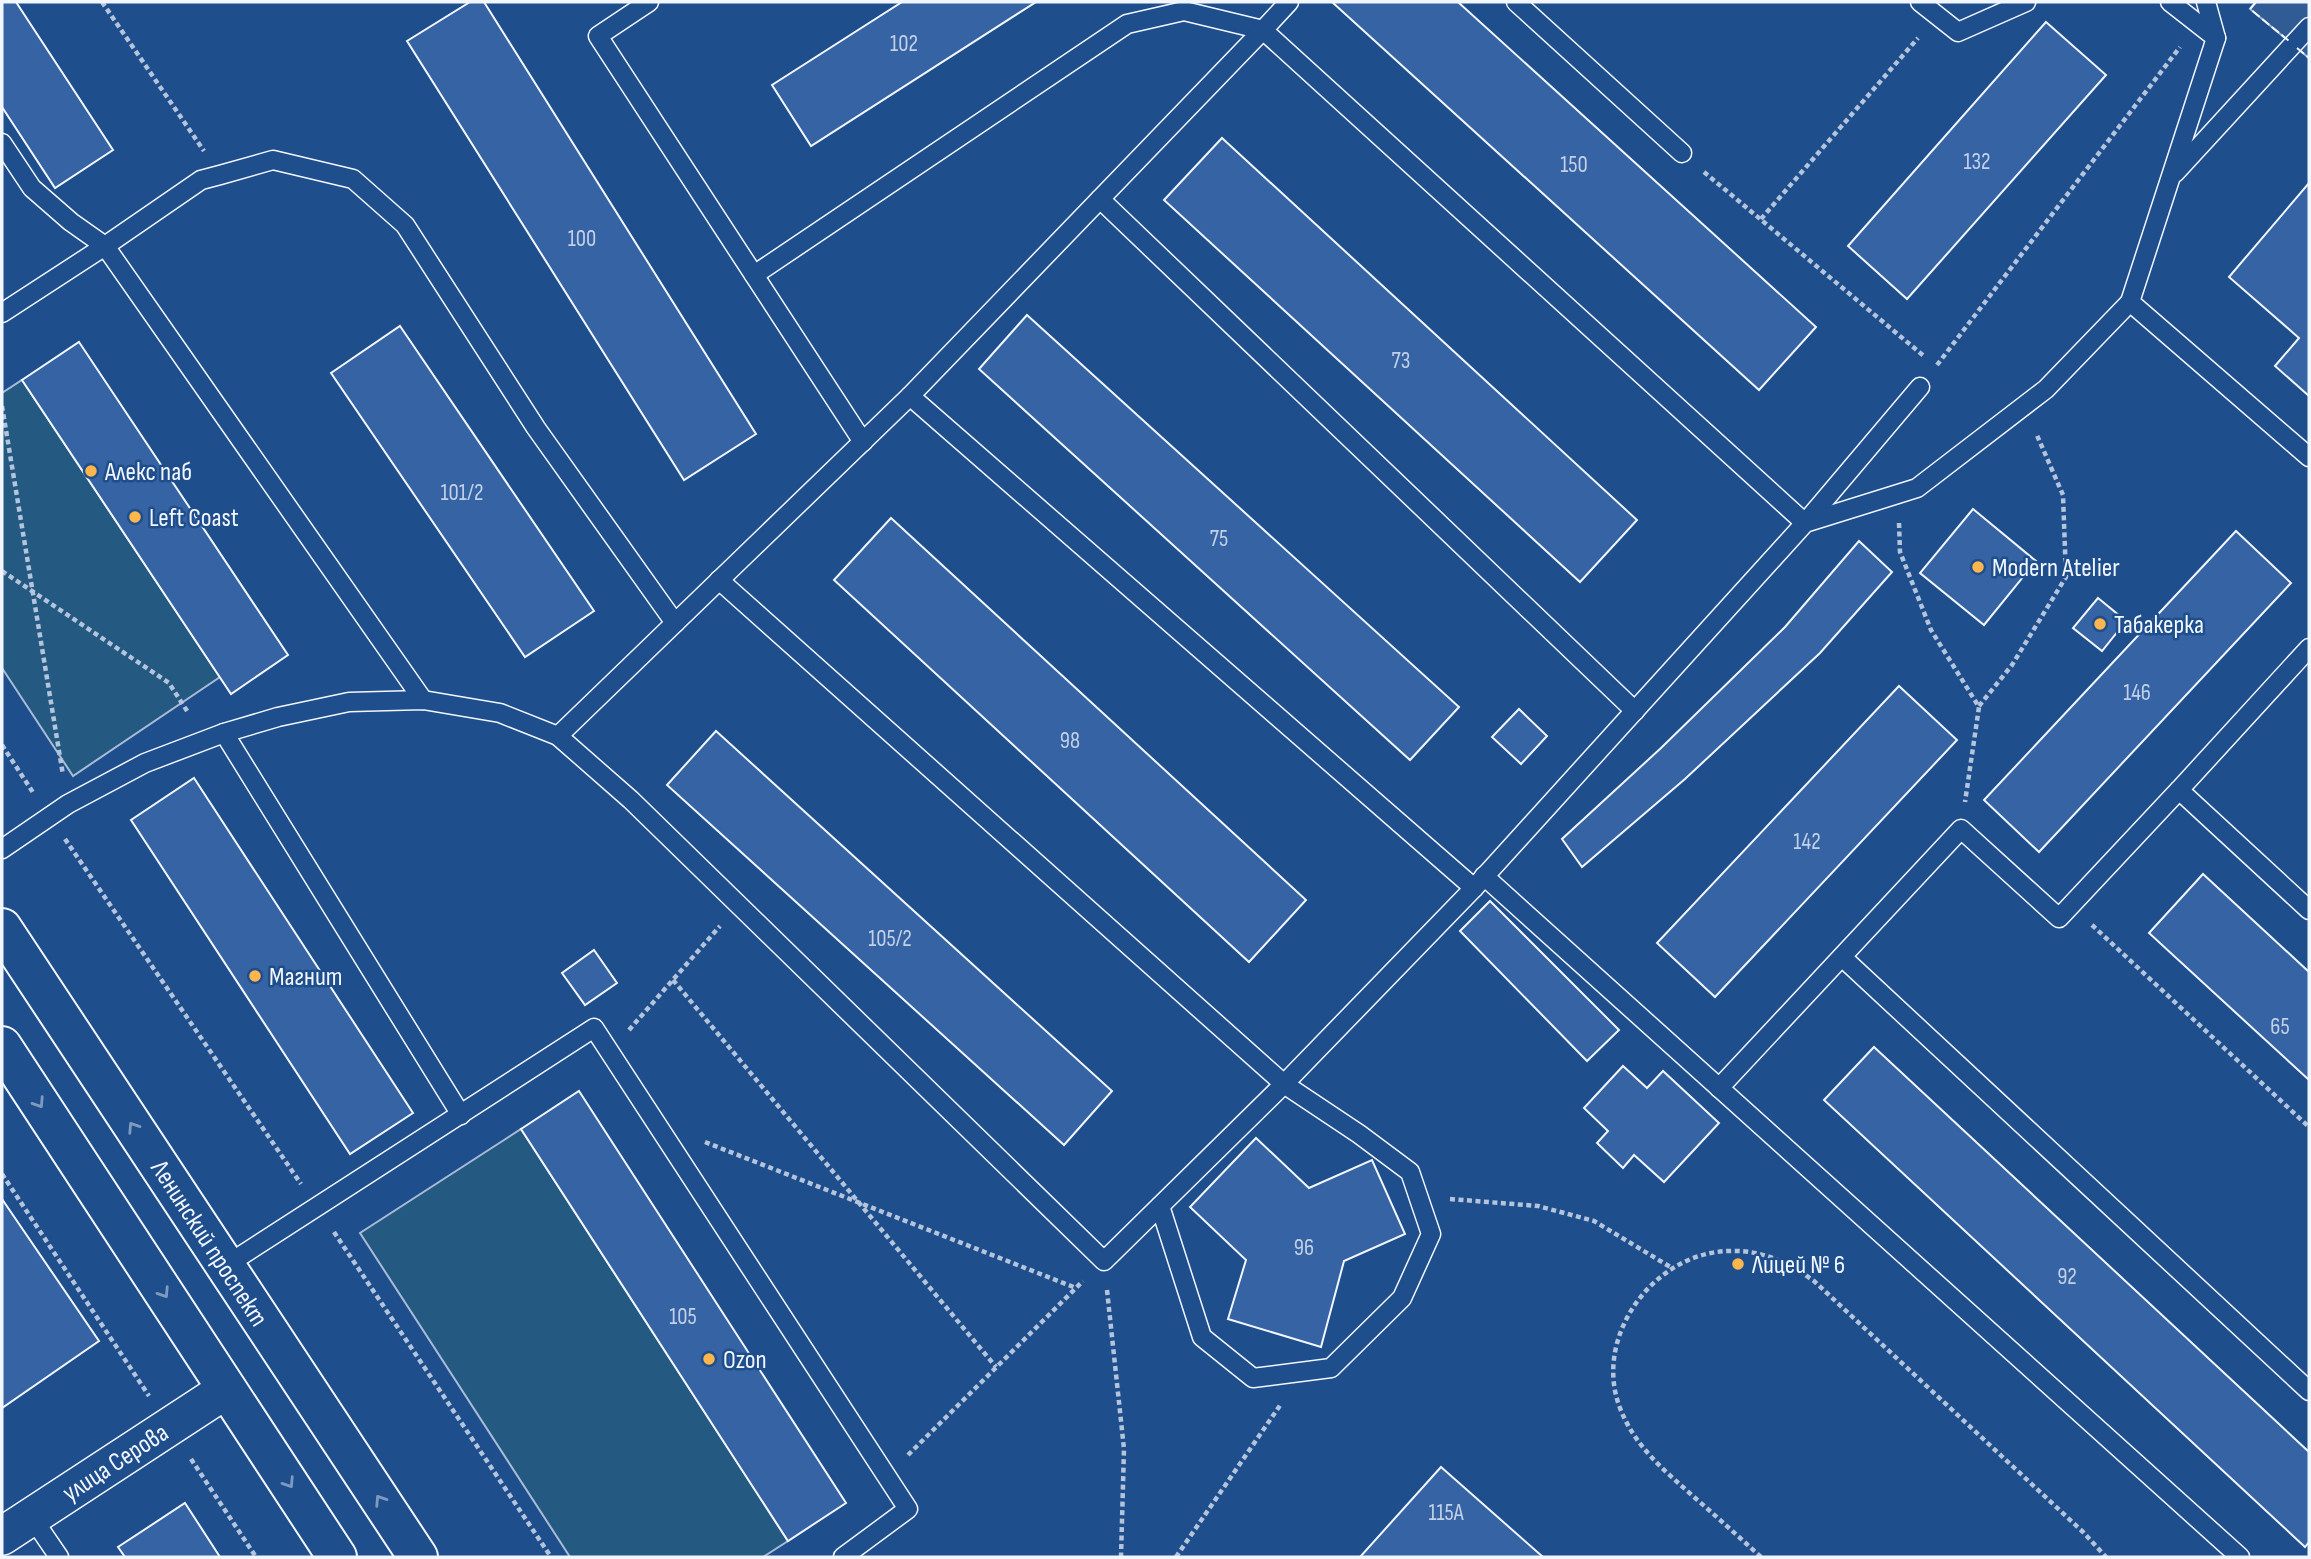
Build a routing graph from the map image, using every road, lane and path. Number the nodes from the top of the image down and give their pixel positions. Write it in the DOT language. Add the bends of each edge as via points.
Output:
graph roads {
  1 [pos="102,2"];
  2 [pos="649,2"];
  3 [pos="1289,2"];
  4 [pos="1516,2"];
  5 [pos="1920,2"];
  6 [pos="2026,2"];
  7 [pos="2170,2"];
  8 [pos="2206,2"];
  9 [pos="1937,16"];
  10 [pos="2198,24"];
  11 [pos="2309,27"];
  12 [pos="1263,30"];
  13 [pos="2216,38"];
  14 [pos="2,143"];
  15 [pos="1682,153"];
  16 [pos="220,174"];
  17 [pos="2170,178"];
  18 [pos="1100,199"];
  19 [pos="1761,219"];
  20 [pos="105,246"];
  21 [pos="754,275"];
  22 [pos="2130,302"];
  23 [pos="2,313"];
  24 [pos="1920,387"];
  25 [pos="910,396"];
  26 [pos="2,406"];
  27 [pos="2025,407"];
  28 [pos="863,442"];
  29 [pos="2309,457"];
  30 [pos="1897,495"];
  31 [pos="1805,523"];
  32 [pos="2,571"];
  33 [pos="719,580"];
  34 [pos="33,591"];
  35 [pos="675,623"];
  36 [pos="2309,648"];
  37 [pos="423,699"];
  38 [pos="1979,706"];
  39 [pos="1635,711"];
  40 [pos="224,733"];
  41 [pos="558,736"];
  42 [pos="205,738"];
  43 [pos="2,745"];
  44 [pos="2179,790"];
  45 [pos="68,804"];
  46 [pos="50,817"];
  47 [pos="1961,829"];
  48 [pos="2,849"];
  49 [pos="1479,882"];
  50 [pos="738,905"];
  51 [pos="2071,905"];
  52 [pos="2309,909"];
  53 [pos="2,928"];
  54 [pos="1842,957"];
  55 [pos="673,980"];
  56 [pos="2,1046"];
  57 [pos="610,1052"];
  58 [pos="1284,1084"];
  59 [pos="1719,1088"];
  60 [pos="461,1115"];
  61 [pos="657,1124"];
  62 [pos="2309,1126"];
  63 [pos="2,1174"];
  64 [pos="1418,1196"];
  65 [pos="858,1202"];
  66 [pos="1160,1206"];
  67 [pos="316,1207"];
  68 [pos="1104,1261"];
  69 [pos="225,1266"];
  70 [pos="1672,1268"];
  71 [pos="1076,1288"];
  72 [pos="996,1367"];
  73 [pos="1303,1372"];
  74 [pos="227,1389"];
  75 [pos="2309,1391"];
  76 [pos="169,1427"];
  77 [pos="887,1476"];
  78 [pos="17,1526"];
  79 [pos="59,1557"];
  80 [pos="256,1557"];
  81 [pos="337,1557"];
  82 [pos="418,1557"];
  83 [pos="551,1557"];
  84 [pos="843,1557"];
  85 [pos="1121,1557"];
  86 [pos="1175,1557"];
  87 [pos="1762,1557"];
  88 [pos="2106,1557"];
  89 [pos="2240,1557"];
  1 -- 16 [label="path"];
  2 -- 21 [label="lane" via="598,36"];
  3 -- 12 [label="lane"];
  4 -- 15 [label="lane"];
  5 -- 9 [label="lane"];
  6 -- 9 [label="lane" via="1958,32"];
  7 -- 10 [label="lane"];
  8 -- 13 [label="lane"];
  9 -- 19 [label="path"];
  10 -- 13 [label="lane"];
  10 -- 19 [label="path" via="1936,366"];
  11 -- 17 [label="lane"];
  12 -- 18 [label="lane"];
  12 -- 21 [label="lane" via="1184,11 1127,24"];
  12 -- 31 [label="lane"];
  13 -- 17 [label="lane"];
  14 -- 20 [label="lane" via="32,188"];
  15 -- 19 [label="path"];
  16 -- 20 [label="lane" via="201,180"];
  16 -- 35 [label="lane" via="273,160 353,180 405,225 536,428"];
  17 -- 22 [label="lane"];
  18 -- 25 [label="lane"];
  18 -- 39 [label="lane"];
  20 -- 23 [label="lane"];
  20 -- 37 [label="lane"];
  21 -- 28 [label="lane"];
  22 -- 27 [label="lane"];
  22 -- 29 [label="lane"];
  24 -- 31 [label="lane"];
  25 -- 28 [label="lane"];
  25 -- 49 [label="lane"];
  26 -- 34 [label="path"];
  27 -- 30 [label="lane" via="1917,488"];
  27 -- 38 [label="path" via="2063,495 2066,577 2012,666"];
  28 -- 33 [label="lane"];
  30 -- 31 [label="lane"];
  30 -- 38 [label="path" via="1900,552 1931,630"];
  31 -- 39 [label="lane"];
  32 -- 34 [label="path"];
  33 -- 35 [label="lane"];
  33 -- 58 [label="lane"];
  34 -- 42 [label="path" via="169,683"];
  34 -- 45 [label="path"];
  35 -- 41 [label="lane"];
  36 -- 44 [label="lane"];
  37 -- 40 [label="lane" via="349,702"];
  37 -- 41 [label="lane" via="500,713"];
  38 -- 47 [label="path"];
  39 -- 49 [label="lane"];
  40 -- 42 [label="lane"];
  40 -- 60 [label="lane"];
  41 -- 50 [label="lane"];
  42 -- 45 [label="lane" via="145,763"];
  43 -- 46 [label="path"];
  44 -- 51 [label="lane"];
  44 -- 52 [label="lane"];
  45 -- 46 [label="lane"];
  46 -- 48 [label="lane"];
  46 -- 67 [label="path"];
  47 -- 51 [label="lane" via="2059,918"];
  47 -- 54 [label="lane"];
  49 -- 58 [label="lane"];
  49 -- 59 [label="lane"];
  50 -- 55 [label="path"];
  50 -- 68 [label="lane"];
  51 -- 62 [label="path"];
  69 -- 53 [label="main road, Ленинский проспект, one-way"];
  54 -- 59 [label="lane"];
  54 -- 75 [label="lane"];
  55 -- 57 [label="path"];
  55 -- 65 [label="path"];
  56 -- 74 [label="main road, one-way"];
  57 -- 60 [label="lane" via="594,1028"];
  57 -- 61 [label="lane"];
  58 -- 64 [label="lane" via="1410,1172"];
  58 -- 66 [label="lane"];
  59 -- 89 [label="lane"];
  60 -- 67 [label="lane"];
  61 -- 65 [label="path"];
  61 -- 77 [label="lane"];
  63 -- 76 [label="path"];
  64 -- 70 [label="path" via="1538,1206 1594,1221"];
  64 -- 73 [label="lane" via="1431,1234 1402,1298 1331,1368"];
  65 -- 71 [label="path"];
  65 -- 72 [label="path"];
  66 -- 68 [label="lane"];
  66 -- 73 [label="lane" via="1202,1337 1253,1378"];
  67 -- 69 [label="lane"];
  67 -- 83 [label="path"];
  68 -- 71 [label="path"];
  68 -- 85 [label="path" via="1124,1449"];
  82 -- 69 [label="main road, Ленинский проспект, one-way"];
  70 -- 87 [label="path" via="1646,1288 1628,1314 1617,1343 1614,1374 1619,1405 1631,1434 1652,1459"];
  70 -- 88 [label="path" via="1698,1256 1729,1250 1760,1253 1789,1263 1814,1281"];
  71 -- 72 [label="path"];
  72 -- 77 [label="path"];
  73 -- 86 [label="path"];
  74 -- 76 [label="street, улица Серова"];
  74 -- 81 [label="main road, one-way"];
  76 -- 78 [label="street, улица Серова"];
  76 -- 80 [label="path"];
  77 -- 84 [label="lane" via="908,1509"];
  78 -- 79 [label="lane"];
}
